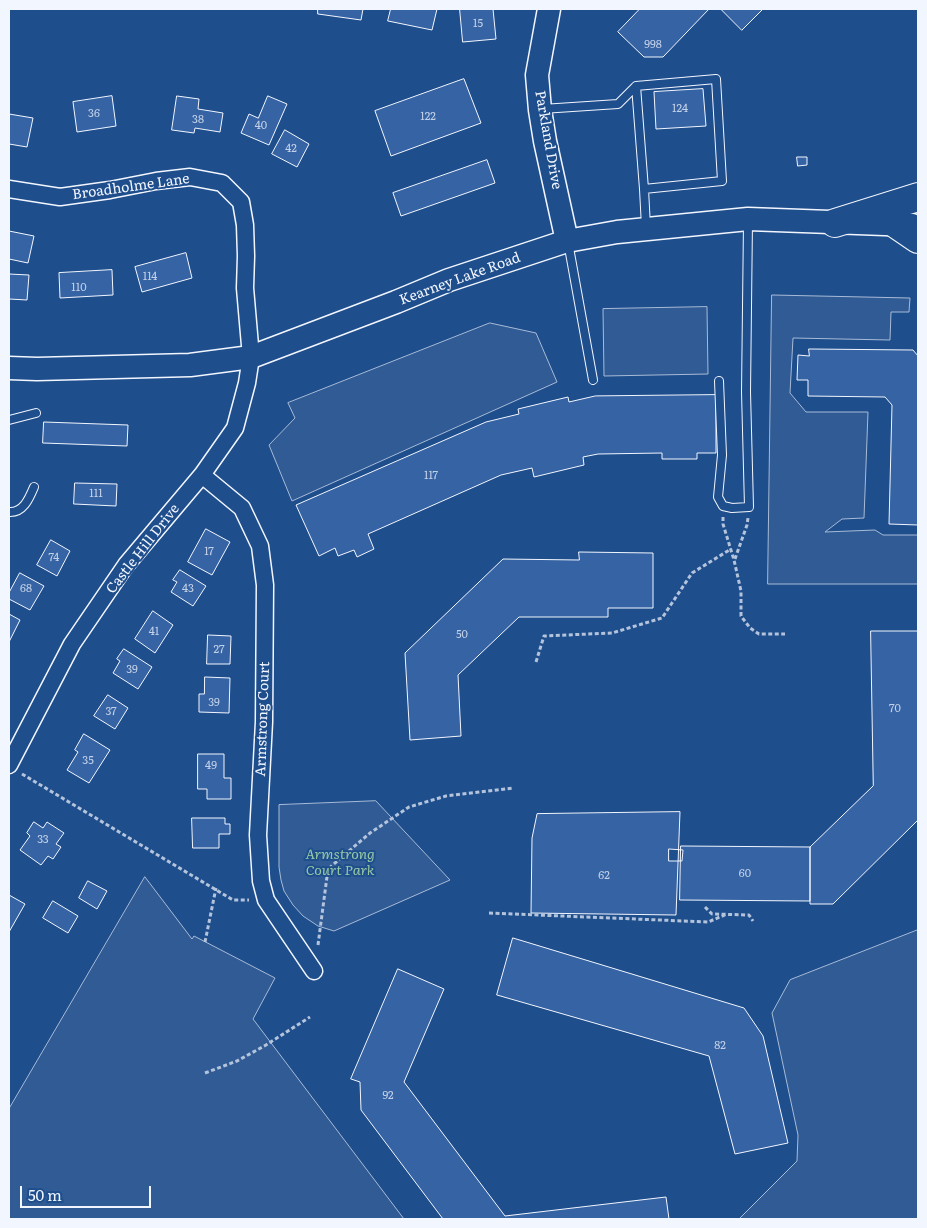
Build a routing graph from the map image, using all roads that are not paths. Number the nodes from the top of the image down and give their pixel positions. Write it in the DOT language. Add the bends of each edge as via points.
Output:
graph roads {
  1 [pos="549,9"];
  2 [pos="636,86"];
  3 [pos="540,110"];
  4 [pos="9,189"];
  5 [pos="644,189"];
  6 [pos="918,197"];
  7 [pos="748,218"];
  8 [pos="835,223"];
  9 [pos="907,224"];
  10 [pos="646,229"];
  11 [pos="918,239"];
  12 [pos="568,241"];
  13 [pos="251,357"];
  14 [pos="9,368"];
  15 [pos="594,380"];
  16 [pos="719,381"];
  17 [pos="36,413"];
  18 [pos="9,420"];
  19 [pos="202,475"];
  20 [pos="34,488"];
  21 [pos="9,512"];
  22 [pos="13,768"];
  23 [pos="314,971"];
  1 -- 3 [label="main road, Parkland Drive" via="537,75"];
  2 -- 3 [label="lane" via="618,104"];
  2 -- 5 [label="lane"];
  2 -- 5 [label="lane" via="716,79 722,180"];
  3 -- 12 [label="main road, Parkland Drive"];
  4 -- 13 [label="street, Broadholme Lane" via="60,197 190,177 222,183 241,202 245,225 245,288"];
  5 -- 10 [label="lane"];
  6 -- 8 [label="highway"];
  7 -- 8 [label="main road, Kearney Lake Road"];
  7 -- 10 [label="main road, Kearney Lake Road"];
  7 -- 16 [label="lane" via="746,392 749,507 723,506 718,497 722,455"];
  8 -- 9 [label="main road, Kearney Lake Road"];
  9 -- 11 [label="highway"];
  10 -- 12 [label="main road, Kearney Lake Road"];
  12 -- 13 [label="main road, Kearney Lake Road" via="450,280"];
  12 -- 15 [label="lane"];
  13 -- 14 [label="main road, Kearney Lake Road" via="190,365"];
  13 -- 19 [label="street, Castle Hill Drive" via="235,428"];
  17 -- 18 [label="lane"];
  19 -- 22 [label="street, Castle Hill Drive" via="126,565 72,644"];
  19 -- 23 [label="street, Armstrong Court" via="242,508 260,546 265,585 264,722 258,835 261,881 266,900"];
  20 -- 21 [label="lane" via="26,505"];
}
